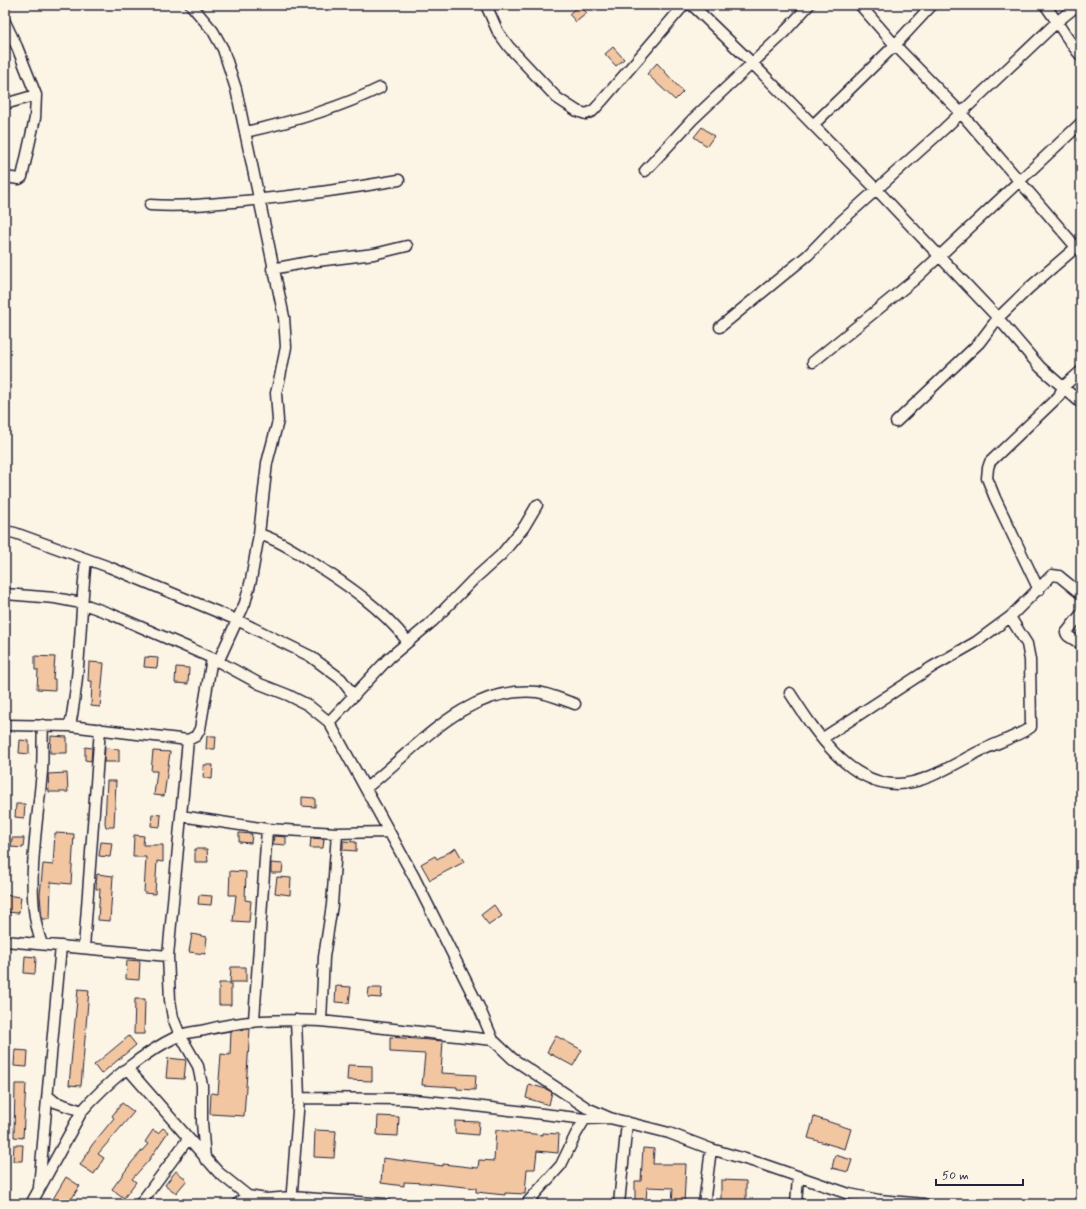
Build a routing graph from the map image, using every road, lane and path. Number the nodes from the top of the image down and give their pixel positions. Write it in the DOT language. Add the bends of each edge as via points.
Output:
graph roads {
  1 [pos="191,5"];
  2 [pos="486,5"];
  3 [pos="684,5"];
  4 [pos="692,5"];
  5 [pos="809,5"];
  6 [pos="860,5"];
  7 [pos="932,5"];
  8 [pos="1045,5"];
  9 [pos="1078,5"];
  10 [pos="1058,21"];
  11 [pos="5,22"];
  12 [pos="895,45"];
  13 [pos="1081,56"];
  14 [pos="752,63"];
  15 [pos="380,88"];
  16 [pos="36,95"];
  17 [pos="5,104"];
  18 [pos="961,113"];
  19 [pos="1081,123"];
  20 [pos="813,125"];
  21 [pos="246,132"];
  22 [pos="645,171"];
  23 [pos="5,177"];
  24 [pos="399,180"];
  25 [pos="1019,182"];
  26 [pos="877,190"];
  27 [pos="260,200"];
  28 [pos="150,205"];
  29 [pos="1079,245"];
  30 [pos="407,246"];
  31 [pos="938,256"];
  32 [pos="272,269"];
  33 [pos="998,318"];
  34 [pos="720,328"];
  35 [pos="813,362"];
  36 [pos="1081,371"];
  37 [pos="1063,388"];
  38 [pos="1081,403"];
  39 [pos="896,422"];
  40 [pos="537,505"];
  41 [pos="5,531"];
  42 [pos="259,534"];
  43 [pos="86,558"];
  44 [pos="1039,590"];
  45 [pos="5,594"];
  46 [pos="1081,594"];
  47 [pos="81,604"];
  48 [pos="1081,614"];
  49 [pos="1010,617"];
  50 [pos="237,620"];
  51 [pos="408,642"];
  52 [pos="1081,644"];
  53 [pos="215,660"];
  54 [pos="790,693"];
  55 [pos="354,696"];
  56 [pos="575,704"];
  57 [pos="329,722"];
  58 [pos="5,725"];
  59 [pos="43,725"];
  60 [pos="70,726"];
  61 [pos="100,729"];
  62 [pos="823,738"];
  63 [pos="188,740"];
  64 [pos="366,788"];
  65 [pos="181,816"];
  66 [pos="267,829"];
  67 [pos="389,832"];
  68 [pos="337,833"];
  69 [pos="5,941"];
  70 [pos="42,944"];
  71 [pos="61,946"];
  72 [pos="84,948"];
  73 [pos="168,956"];
  74 [pos="254,1020"];
  75 [pos="296,1020"];
  76 [pos="321,1021"];
  77 [pos="180,1035"];
  78 [pos="493,1040"];
  79 [pos="128,1069"];
  80 [pos="48,1096"];
  81 [pos="299,1098"];
  82 [pos="82,1111"];
  83 [pos="610,1118"];
  84 [pos="585,1119"];
  85 [pos="627,1122"];
  86 [pos="188,1139"];
  87 [pos="711,1149"];
  88 [pos="205,1158"];
  89 [pos="798,1177"];
  90 [pos="38,1193"];
  91 [pos="248,1196"];
  92 [pos="291,1201"];
  93 [pos="879,1202"];
  94 [pos="31,1204"];
  95 [pos="140,1204"];
  96 [pos="237,1204"];
  97 [pos="385,1204"];
  98 [pos="526,1204"];
  99 [pos="619,1204"];
  100 [pos="704,1204"];
  101 [pos="796,1204"];
  102 [pos="924,1204"];
  1 -- 21 [label="street" via="223,49"];
  2 -- 3 [label="street" via="498,32 509,47 557,98 586,114 593,111 602,101"];
  4 -- 14 [label="street"];
  5 -- 14 [label="street"];
  6 -- 12 [label="street"];
  7 -- 12 [label="street"];
  8 -- 10 [label="street"];
  9 -- 10 [label="street"];
  10 -- 13 [label="street" via="1066,37"];
  10 -- 18 [label="street"];
  11 -- 16 [label="street"];
  12 -- 18 [label="street"];
  12 -- 20 [label="street"];
  14 -- 20 [label="street"];
  14 -- 22 [label="street" via="692,120"];
  15 -- 21 [label="street" via="315,114"];
  16 -- 17 [label="street"];
  16 -- 23 [label="street" via="35,118 22,177"];
  18 -- 25 [label="street"];
  18 -- 26 [label="street"];
  19 -- 25 [label="street"];
  20 -- 26 [label="street"];
  21 -- 27 [label="street"];
  24 -- 27 [label="street"];
  25 -- 29 [label="street"];
  25 -- 31 [label="street"];
  26 -- 31 [label="street"];
  26 -- 34 [label="street" via="795,267"];
  27 -- 28 [label="street" via="178,207"];
  27 -- 32 [label="street"];
  29 -- 33 [label="street" via="1028,288"];
  30 -- 32 [label="street" via="374,254"];
  31 -- 33 [label="street"];
  31 -- 35 [label="street" via="914,280"];
  32 -- 42 [label="street" via="284,317 286,347 276,393 278,421 267,463"];
  33 -- 37 [label="street" via="1040,367"];
  33 -- 39 [label="street" via="979,343"];
  36 -- 37 [label="street"];
  37 -- 38 [label="street"];
  37 -- 44 [label="street" via="1059,396 990,462 988,468 987,478 995,498"];
  40 -- 51 [label="street" via="524,527 500,555 433,622"];
  41 -- 43 [label="street"];
  42 -- 50 [label="street" via="245,603"];
  42 -- 51 [label="street" via="273,538 345,584 376,608"];
  43 -- 47 [label="street"];
  43 -- 50 [label="street"];
  44 -- 46 [label="street" via="1055,574"];
  44 -- 49 [label="street"];
  45 -- 47 [label="street" via="55,598"];
  47 -- 53 [label="street" via="111,614"];
  47 -- 60 [label="street" via="77,678"];
  48 -- 52 [label="street" via="1066,633"];
  49 -- 62 [label="street" via="976,642 932,667"];
  49 -- 62 [label="street" via="1027,644 1030,660 1032,721 1031,727 1027,730 935,774 898,784 882,783 867,777 852,767"];
  50 -- 53 [label="street"];
  50 -- 55 [label="street" via="310,656 342,679"];
  51 -- 55 [label="street" via="389,658"];
  53 -- 57 [label="street" via="260,684 308,705"];
  53 -- 63 [label="street" via="200,729 196,736"];
  54 -- 62 [label="street"];
  55 -- 57 [label="street"];
  56 -- 64 [label="street" via="538,692 517,691 484,699 429,732"];
  57 -- 64 [label="street"];
  58 -- 59 [label="street"];
  59 -- 60 [label="street"];
  59 -- 70 [label="street" via="32,897 36,928"];
  60 -- 61 [label="street"];
  61 -- 63 [label="street"];
  61 -- 72 [label="street"];
  63 -- 65 [label="street"];
  64 -- 67 [label="street"];
  65 -- 66 [label="street"];
  65 -- 73 [label="street"];
  66 -- 68 [label="street"];
  66 -- 74 [label="street"];
  67 -- 68 [label="street"];
  67 -- 78 [label="street" via="438,923"];
  68 -- 76 [label="street" via="332,904 324,957"];
  69 -- 70 [label="street"];
  70 -- 71 [label="street"];
  71 -- 72 [label="street"];
  71 -- 80 [label="street"];
  72 -- 73 [label="street"];
  73 -- 77 [label="street" via="170,1000 173,1018"];
  74 -- 75 [label="street"];
  74 -- 77 [label="street"];
  75 -- 76 [label="street"];
  75 -- 81 [label="street"];
  76 -- 78 [label="street"];
  77 -- 79 [label="street"];
  77 -- 88 [label="street" via="198,1066 202,1085"];
  78 -- 83 [label="street" via="513,1059 587,1108"];
  79 -- 82 [label="street" via="93,1098"];
  79 -- 86 [label="street"];
  80 -- 82 [label="street" via="55,1102"];
  80 -- 90 [label="street"];
  81 -- 84 [label="street" via="403,1100"];
  81 -- 92 [label="street"];
  82 -- 90 [label="street"];
  83 -- 84 [label="street"];
  83 -- 85 [label="street"];
  84 -- 98 [label="street" via="561,1165"];
  85 -- 87 [label="street" via="669,1133"];
  85 -- 99 [label="street"];
  86 -- 88 [label="street"];
  86 -- 95 [label="street"];
  87 -- 89 [label="street"];
  87 -- 100 [label="street"];
  88 -- 91 [label="street"];
  89 -- 93 [label="street"];
  89 -- 101 [label="street"];
  90 -- 94 [label="street"];
  91 -- 92 [label="street"];
  91 -- 96 [label="street"];
  92 -- 97 [label="street"];
  93 -- 102 [label="street"];
}
